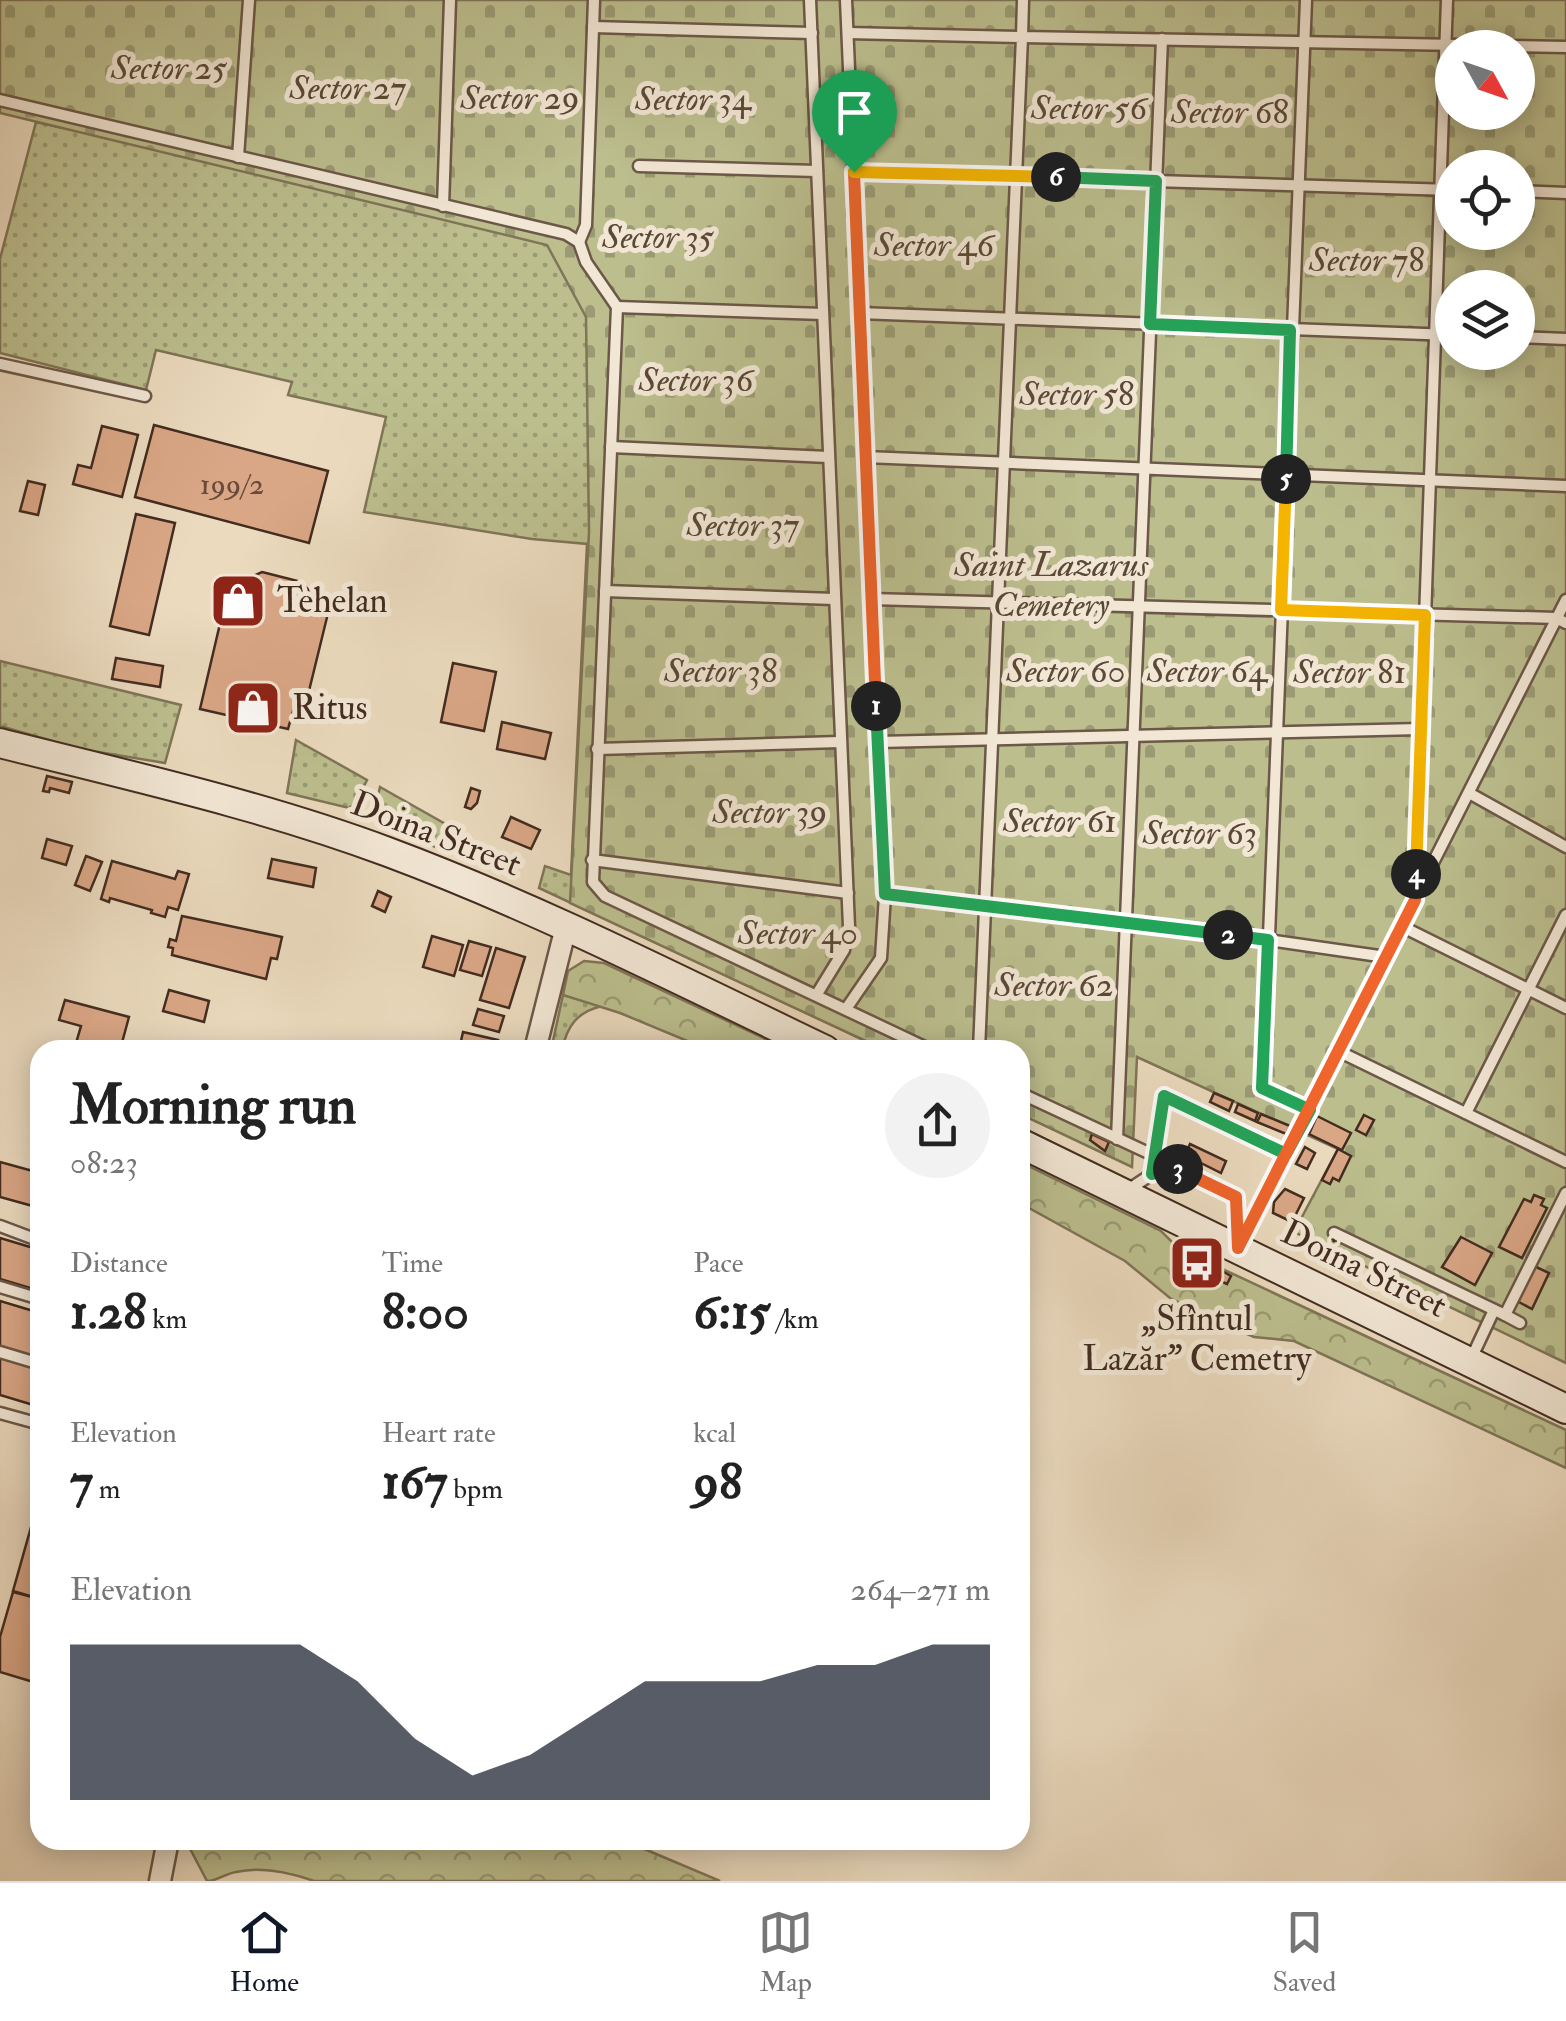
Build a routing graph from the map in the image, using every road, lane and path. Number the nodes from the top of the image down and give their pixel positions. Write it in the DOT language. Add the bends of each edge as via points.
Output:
graph roads {
  1 [pos="249,0"];
  2 [pos="450,0"];
  3 [pos="594,0"];
  4 [pos="810,0"];
  5 [pos="846,0"];
  6 [pos="1023,0"];
  7 [pos="1306,0"];
  8 [pos="1447,0"];
  9 [pos="593,28"];
  10 [pos="1446,30"];
  11 [pos="848,32"];
  12 [pos="812,33"];
  13 [pos="1022,37"];
  14 [pos="1162,39"];
  15 [pos="1304,42"];
  16 [pos="1435,46"];
  17 [pos="1535,47"];
  18 [pos="1566,47"];
  19 [pos="0,100"];
  20 [pos="238,157"];
  21 [pos="640,166"];
  22 [pos="818,172"];
  23 [pos="854,172"];
  24 [pos="1016,176"];
  25 [pos="1156,181"];
  26 [pos="1299,186"];
  27 [pos="1435,190"];
  28 [pos="1535,192"];
  29 [pos="1566,193"];
  30 [pos="443,206"];
  31 [pos="579,242"];
  32 [pos="1442,250"];
  33 [pos="617,307"];
  34 [pos="860,313"];
  35 [pos="823,314"];
  36 [pos="1011,318"];
  37 [pos="1150,324"];
  38 [pos="1290,330"];
  39 [pos="1434,335"];
  40 [pos="1535,338"];
  41 [pos="1566,339"];
  42 [pos="0,364"];
  43 [pos="145,396"];
  44 [pos="612,447"];
  45 [pos="828,457"];
  46 [pos="865,457"];
  47 [pos="1004,463"];
  48 [pos="1145,468"];
  49 [pos="1286,474"];
  50 [pos="1431,479"];
  51 [pos="1566,486"];
  52 [pos="605,591"];
  53 [pos="834,599"];
  54 [pos="871,599"];
  55 [pos="1566,600"];
  56 [pos="998,602"];
  57 [pos="1138,607"];
  58 [pos="1281,610"];
  59 [pos="1425,615"];
  60 [pos="1561,621"];
  61 [pos="1420,729"];
  62 [pos="1276,734"];
  63 [pos="1134,735"];
  64 [pos="992,740"];
  65 [pos="840,742"];
  66 [pos="878,742"];
  67 [pos="0,743"];
  68 [pos="597,749"];
  69 [pos="1468,794"];
  70 [pos="1566,847"];
  71 [pos="592,860"];
  72 [pos="848,892"];
  73 [pos="885,894"];
  74 [pos="1415,900"];
  75 [pos="986,908"];
  76 [pos="1566,914"];
  77 [pos="1125,924"];
  78 [pos="1401,926"];
  79 [pos="566,927"];
  80 [pos="1268,940"];
  81 [pos="1386,957"];
  82 [pos="1528,989"];
  83 [pos="817,994"];
  84 [pos="1566,1008"];
  85 [pos="846,1009"];
  86 [pos="538,1040"];
  87 [pos="803,1040"];
  88 [pos="910,1040"];
  89 [pos="980,1040"];
  90 [pos="1338,1052"];
  91 [pos="1030,1098"];
  92 [pos="1310,1110"];
  93 [pos="1466,1113"];
  94 [pos="1117,1139"];
  95 [pos="1030,1148"];
  96 [pos="1286,1154"];
  97 [pos="1155,1156"];
  98 [pos="1566,1162"];
  99 [pos="1152,1174"];
  100 [pos="1124,1193"];
  101 [pos="1566,1194"];
  102 [pos="0,1226"];
  103 [pos="1334,1233"];
  104 [pos="30,1237"];
  105 [pos="1238,1248"];
  106 [pos="0,1287"];
  107 [pos="30,1296"];
  108 [pos="1499,1313"];
  109 [pos="1520,1323"];
  110 [pos="0,1352"];
  111 [pos="30,1361"];
  112 [pos="1470,1363"];
  113 [pos="1566,1410"];
  114 [pos="0,1412"];
  115 [pos="30,1421"];
  116 [pos="166,1850"];
  117 [pos="160,1881"];
  1 -- 20 [label="lane"];
  2 -- 30 [label="lane"];
  3 -- 9 [label="lane"];
  4 -- 12 [label="lane"];
  5 -- 11 [label="lane"];
  6 -- 13 [label="lane"];
  7 -- 15 [label="lane"];
  8 -- 10 [label="lane"];
  9 -- 12 [label="lane"];
  9 -- 31 [label="lane" via="586,225"];
  11 -- 13 [label="lane"];
  11 -- 23 [label="lane"];
  12 -- 22 [label="lane"];
  13 -- 14 [label="lane"];
  13 -- 24 [label="lane"];
  14 -- 15 [label="lane"];
  14 -- 25 [label="lane"];
  15 -- 16 [label="lane"];
  15 -- 26 [label="lane"];
  17 -- 18 [label="lane"];
  19 -- 20 [label="lane"];
  20 -- 30 [label="lane"];
  21 -- 22 [label="lane"];
  22 -- 35 [label="lane"];
  23 -- 24 [label="lane"];
  23 -- 34 [label="lane"];
  24 -- 25 [label="lane"];
  24 -- 36 [label="lane"];
  25 -- 26 [label="lane"];
  25 -- 37 [label="lane"];
  26 -- 27 [label="lane"];
  26 -- 38 [label="lane"];
  28 -- 29 [label="lane"];
  30 -- 31 [label="lane"];
  31 -- 33 [label="lane"];
  32 -- 39 [label="lane"];
  33 -- 35 [label="lane"];
  33 -- 44 [label="lane"];
  34 -- 36 [label="lane"];
  34 -- 46 [label="lane"];
  35 -- 45 [label="lane"];
  36 -- 37 [label="lane"];
  36 -- 47 [label="lane"];
  37 -- 38 [label="lane"];
  37 -- 48 [label="lane"];
  38 -- 39 [label="lane"];
  38 -- 49 [label="lane"];
  39 -- 50 [label="lane"];
  40 -- 41 [label="lane"];
  42 -- 43 [label="lane"];
  44 -- 45 [label="lane"];
  44 -- 52 [label="lane"];
  45 -- 53 [label="lane"];
  46 -- 47 [label="lane"];
  46 -- 54 [label="lane"];
  47 -- 48 [label="lane"];
  47 -- 56 [label="lane"];
  48 -- 49 [label="lane"];
  48 -- 57 [label="lane"];
  49 -- 50 [label="lane"];
  49 -- 58 [label="lane"];
  50 -- 51 [label="lane"];
  50 -- 59 [label="lane"];
  52 -- 53 [label="lane"];
  52 -- 68 [label="lane"];
  53 -- 65 [label="lane"];
  54 -- 56 [label="lane"];
  54 -- 66 [label="lane"];
  55 -- 60 [label="lane"];
  56 -- 57 [label="lane"];
  56 -- 64 [label="lane"];
  57 -- 58 [label="lane"];
  57 -- 63 [label="lane"];
  58 -- 59 [label="lane"];
  58 -- 62 [label="lane"];
  59 -- 60 [label="lane"];
  59 -- 61 [label="lane"];
  60 -- 69 [label="lane"];
  61 -- 62 [label="lane"];
  61 -- 74 [label="lane"];
  62 -- 63 [label="lane"];
  62 -- 80 [label="lane"];
  63 -- 64 [label="lane"];
  63 -- 77 [label="lane"];
  64 -- 66 [label="lane"];
  64 -- 75 [label="lane"];
  65 -- 68 [label="lane"];
  65 -- 72 [label="lane"];
  66 -- 73 [label="lane"];
  67 -- 79 [label="main road, Doina Street" via="333,834"];
  68 -- 71 [label="lane"];
  69 -- 70 [label="lane"];
  69 -- 74 [label="lane"];
  71 -- 72 [label="lane"];
  71 -- 83 [label="lane" via="600,892"];
  72 -- 83 [label="lane" via="848,938"];
  73 -- 75 [label="lane"];
  73 -- 85 [label="lane" via="880,958"];
  74 -- 78 [label="lane"];
  75 -- 77 [label="lane"];
  75 -- 89 [label="lane"];
  76 -- 82 [label="lane"];
  77 -- 80 [label="lane"];
  77 -- 94 [label="lane"];
  78 -- 81 [label="lane"];
  78 -- 82 [label="lane"];
  79 -- 86 [label="street"];
  79 -- 87 [label="main road, Doina Street"];
  80 -- 81 [label="lane"];
  80 -- 92 [label="lane" via="1262,1088"];
  81 -- 90 [label="lane"];
  82 -- 84 [label="lane"];
  82 -- 93 [label="lane"];
  83 -- 85 [label="lane"];
  85 -- 88 [label="lane"];
  90 -- 92 [label="lane"];
  90 -- 93 [label="lane"];
  91 -- 94 [label="lane"];
  92 -- 96 [label="lane"];
  93 -- 98 [label="lane"];
  94 -- 97 [label="lane"];
  95 -- 100 [label="main road, Doina Street"];
  96 -- 97 [label="lane" via="1164,1096"];
  96 -- 105 [label="lane"];
  97 -- 99 [label="lane"];
  99 -- 100 [label="lane"];
  99 -- 105 [label="lane" via="1167,1164 1236,1197"];
  100 -- 105 [label="main road, Doina Street"];
  101 -- 108 [label="lane"];
  102 -- 104 [label="lane"];
  103 -- 108 [label="lane"];
  105 -- 112 [label="main road, Doina Street"];
  106 -- 107 [label="lane"];
  108 -- 109 [label="lane"];
  108 -- 112 [label="lane"];
  110 -- 111 [label="lane"];
  112 -- 113 [label="main road, Doina Street"];
  114 -- 115 [label="lane"];
  116 -- 117 [label="street"];
}
